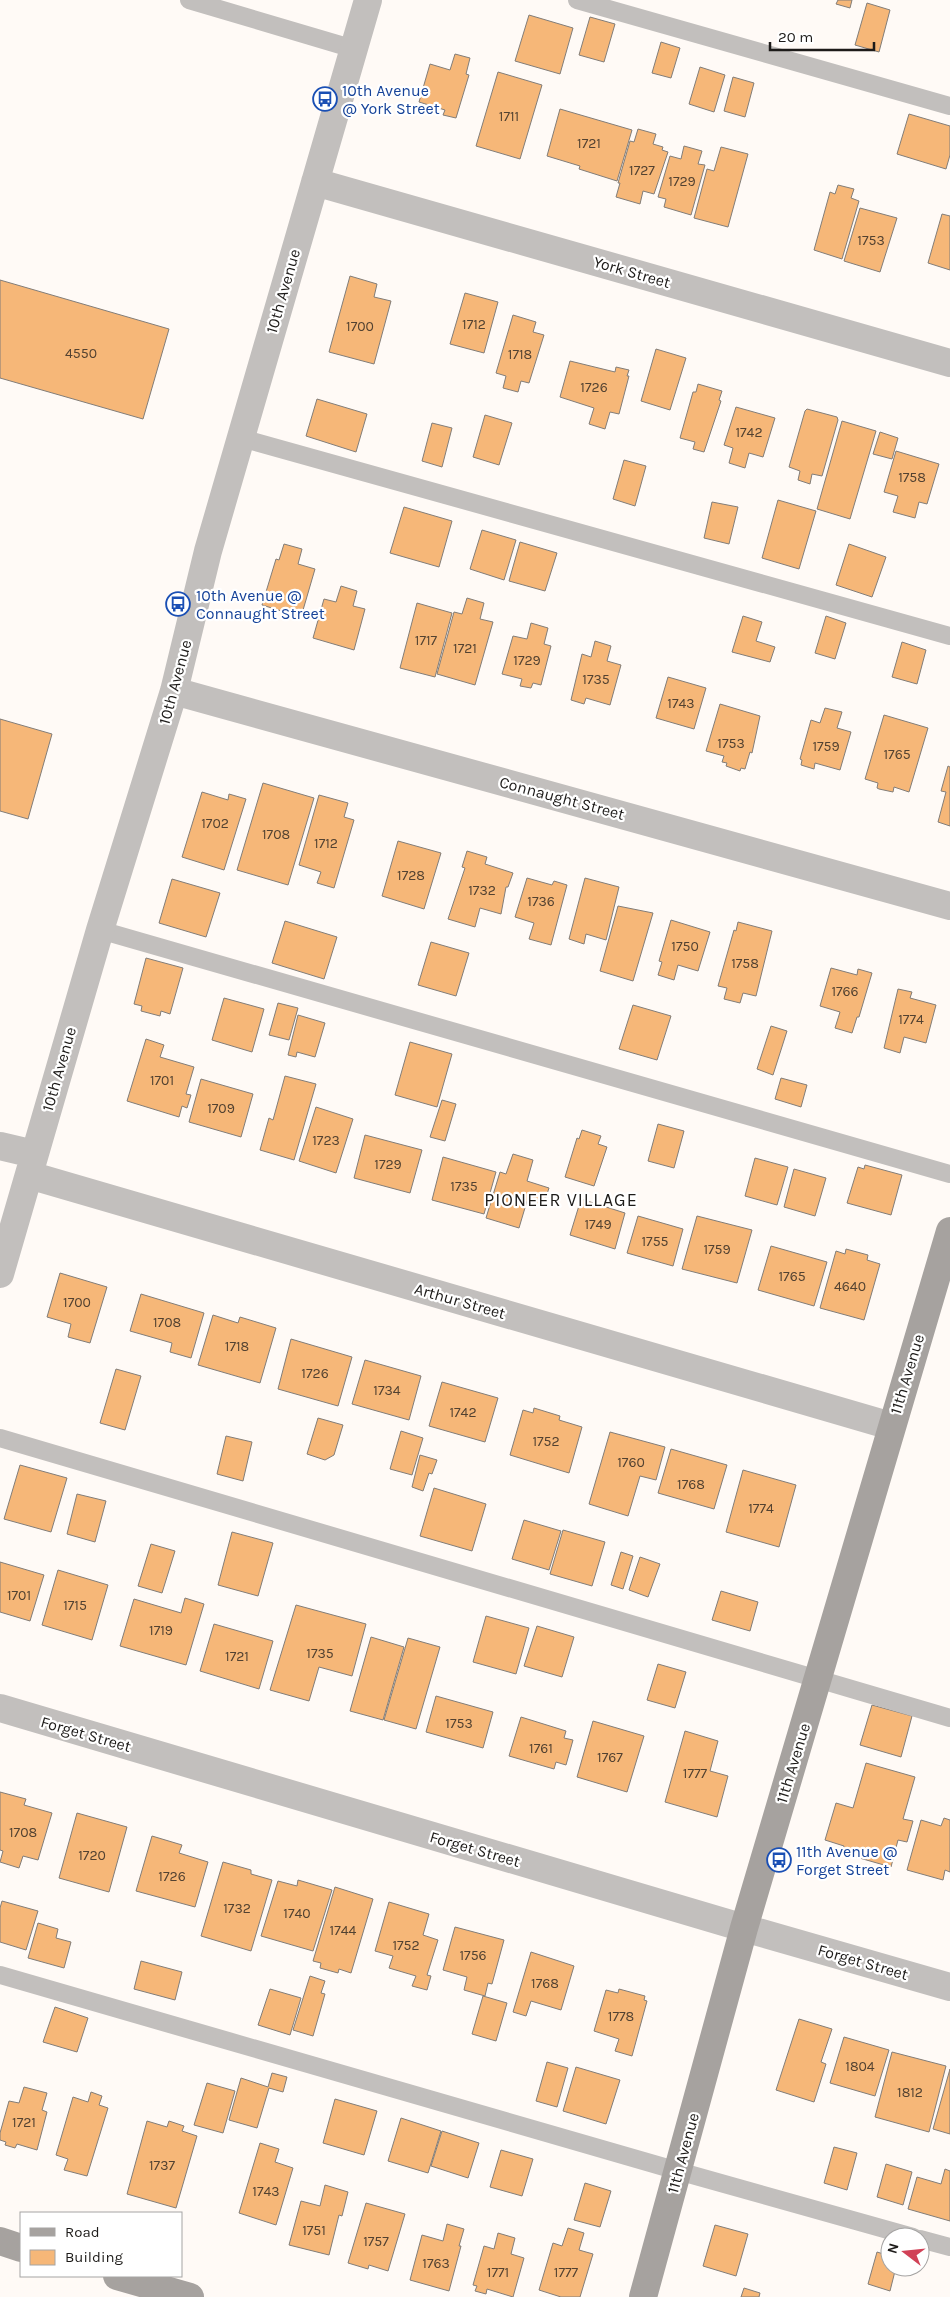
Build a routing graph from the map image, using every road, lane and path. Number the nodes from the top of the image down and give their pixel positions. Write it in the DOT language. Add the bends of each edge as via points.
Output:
graph roads {
  1 [pos="189,0"];
  2 [pos="368,0"];
  3 [pos="577,0"];
  4 [pos="354,49"];
  5 [pos="950,106"];
  6 [pos="315,182"];
  7 [pos="950,363"];
  8 [pos="241,438"];
  9 [pos="950,636"];
  10 [pos="174,691"];
  11 [pos="950,906"];
  12 [pos="100,930"];
  13 [pos="0,1146"];
  14 [pos="31,1165"];
  15 [pos="950,1174"];
  16 [pos="950,1231"];
  17 [pos="0,1274"];
  18 [pos="891,1426"];
  19 [pos="0,1438"];
  20 [pos="818,1681"];
  21 [pos="0,1708"];
  22 [pos="950,1718"];
  23 [pos="744,1928"];
  24 [pos="0,1975"];
  25 [pos="950,1987"];
  26 [pos="678,2171"];
  27 [pos="880,2228"];
  28 [pos="0,2241"];
  29 [pos="930,2242"];
  30 [pos="950,2247"];
  31 [pos="20,2248"];
  32 [pos="120,2277"];
  33 [pos="190,2297"];
  34 [pos="644,2297"];
  1 -- 4 [label="lane"];
  2 -- 4 [label="street, 10th Avenue"];
  3 -- 5 [label="lane"];
  4 -- 6 [label="street, 10th Avenue"];
  6 -- 7 [label="street, York Street"];
  6 -- 8 [label="street, 10th Avenue"];
  8 -- 9 [label="lane"];
  8 -- 10 [label="street, 10th Avenue" via="208,551"];
  10 -- 11 [label="street, Connaught Street"];
  10 -- 12 [label="street, 10th Avenue"];
  12 -- 14 [label="street, 10th Avenue"];
  12 -- 15 [label="lane"];
  13 -- 14 [label="street, Arthur Street"];
  14 -- 17 [label="street, 10th Avenue"];
  14 -- 18 [label="street, Arthur Street"];
  16 -- 18 [label="street, 11th Avenue"];
  18 -- 20 [label="street, 11th Avenue"];
  19 -- 20 [label="lane"];
  20 -- 22 [label="lane"];
  20 -- 23 [label="street, 11th Avenue"];
  21 -- 23 [label="street, Forget Street"];
  23 -- 25 [label="street, Forget Street"];
  23 -- 26 [label="street, 11th Avenue"];
  24 -- 26 [label="lane"];
  26 -- 27 [label="lane"];
  26 -- 34 [label="street, 11th Avenue"];
  28 -- 31 [label="street"];
  29 -- 30 [label="lane"];
  32 -- 33 [label="street"];
}
